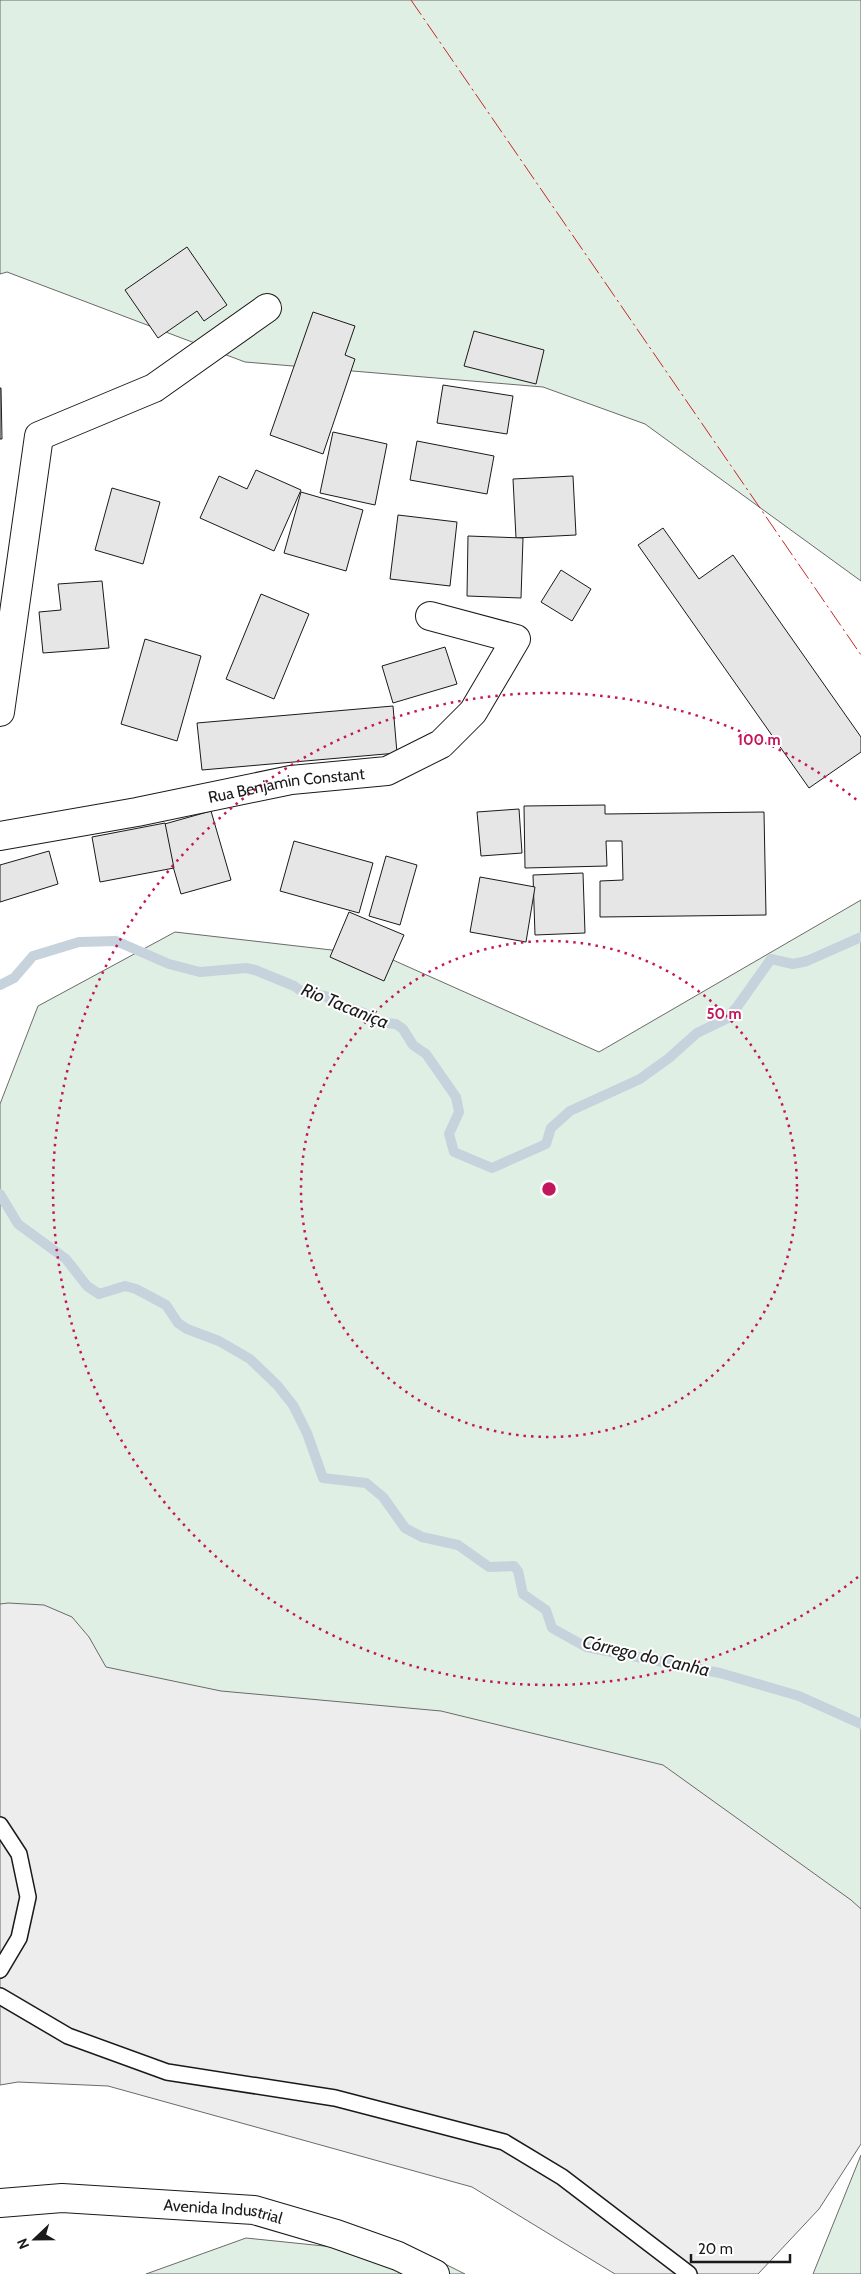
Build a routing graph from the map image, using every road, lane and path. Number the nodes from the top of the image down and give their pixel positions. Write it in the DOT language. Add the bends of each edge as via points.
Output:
graph roads {
  1 [pos="267,308"];
  2 [pos="430,616"];
  3 [pos="0,712"];
  4 [pos="0,836"];
  5 [pos="0,1825"];
  6 [pos="0,1970"];
  7 [pos="0,1996"];
  8 [pos="0,2204"];
  9 [pos="435,2274"];
  10 [pos="688,2274"];
  1 -- 3 [label="street" via="154,388 39,436"];
  2 -- 4 [label="street, Rua Benjamin Constant" via="516,639 473,712 441,744 387,771 292,780"];
  5 -- 6 [label="lane" via="19,1854 28,1897 19,1938"];
  7 -- 10 [label="lane" via="68,2036 167,2072 335,2098 504,2142 562,2178"];
  8 -- 9 [label="street, Avenida Industrial" via="62,2198 254,2210 336,2234 398,2256"];
}
